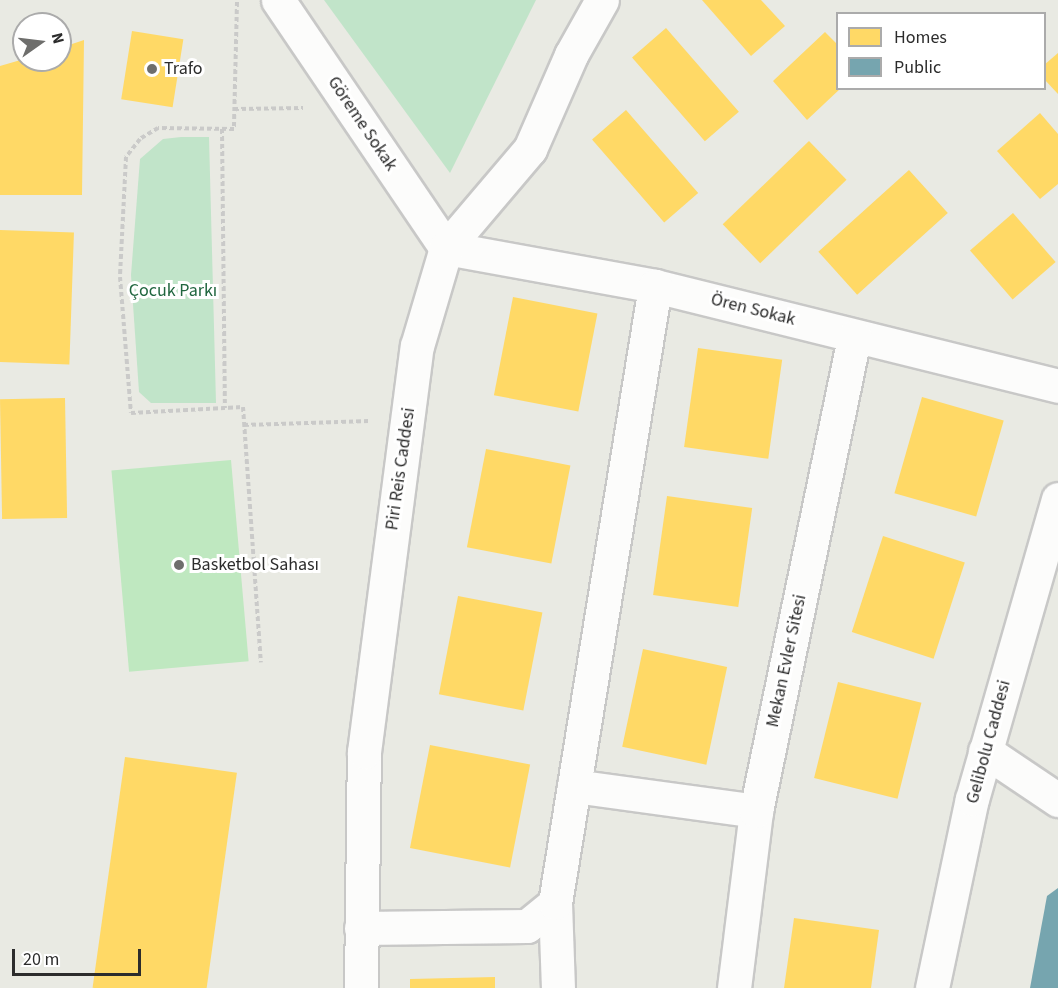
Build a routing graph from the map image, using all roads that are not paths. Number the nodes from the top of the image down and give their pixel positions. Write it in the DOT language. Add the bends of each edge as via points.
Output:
graph roads {
  1 [pos="278,0"];
  2 [pos="602,0"];
  3 [pos="446,248"];
  4 [pos="655,285"];
  5 [pos="854,336"];
  6 [pos="1058,386"];
  7 [pos="1058,499"];
  8 [pos="985,751"];
  9 [pos="574,786"];
  10 [pos="1058,800"];
  11 [pos="756,811"];
  12 [pos="555,903"];
  13 [pos="361,928"];
  14 [pos="361,988"];
  15 [pos="558,988"];
  16 [pos="734,988"];
  17 [pos="932,988"];
  1 -- 3 [label="street, Göreme Sokak"];
  2 -- 3 [label="street, Piri Reis Caddesi" via="571,56 530,149"];
  3 -- 4 [label="street, Ören Sokak"];
  3 -- 13 [label="street, Piri Reis Caddesi" via="417,346 363,752"];
  4 -- 5 [label="street, Ören Sokak"];
  4 -- 9 [label="street"];
  5 -- 6 [label="street, Ören Sokak"];
  5 -- 11 [label="street, Mekan Evler Sitesi"];
  7 -- 8 [label="street, Gelibolu Caddesi"];
  8 -- 10 [label="street"];
  8 -- 17 [label="street, Gelibolu Caddesi"];
  9 -- 11 [label="street"];
  9 -- 12 [label="street"];
  11 -- 16 [label="street, Mekan Evler Sitesi"];
  12 -- 13 [label="street" via="527,926"];
  12 -- 15 [label="street"];
  13 -- 14 [label="street, Piri Reis Caddesi"];
}
